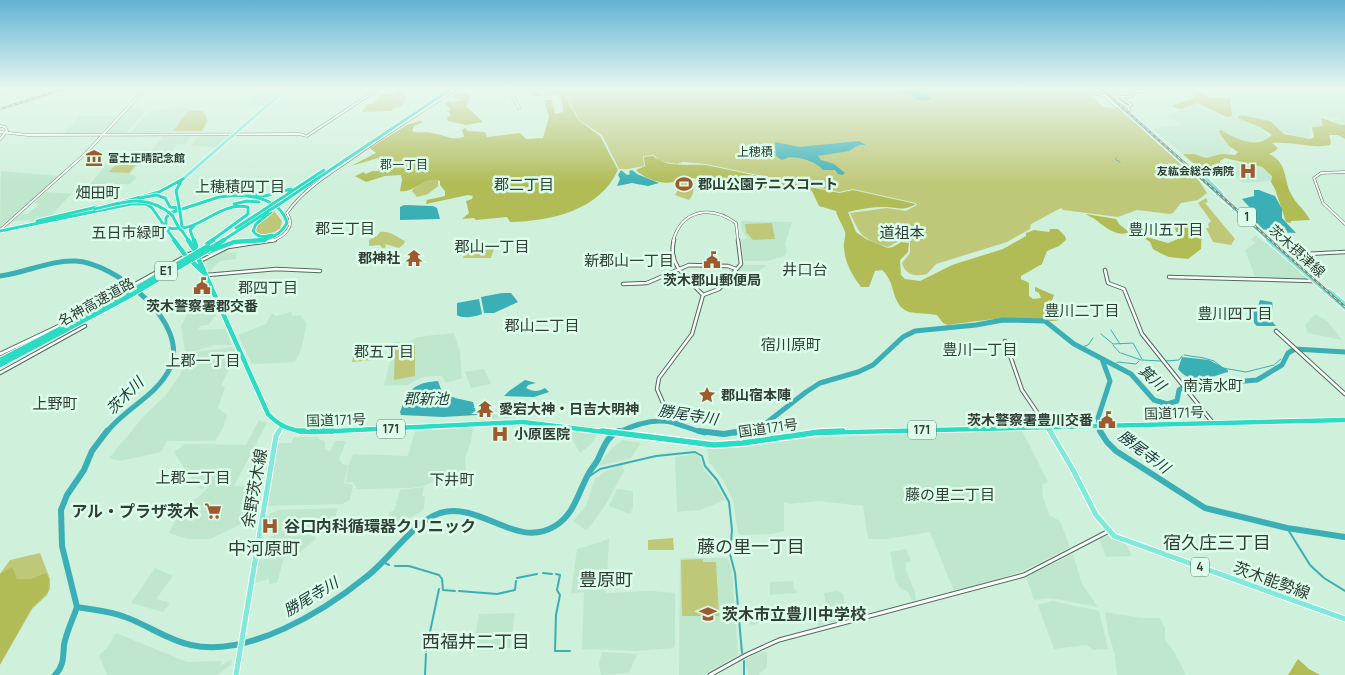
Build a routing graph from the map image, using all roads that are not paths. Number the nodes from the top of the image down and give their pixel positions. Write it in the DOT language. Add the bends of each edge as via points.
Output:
graph roads {
  1 [pos="116,120"];
  2 [pos="249,120"];
  3 [pos="330,120"];
  4 [pos="400,120"];
  5 [pos="403,120"];
  6 [pos="409,120"];
  7 [pos="1138,120"];
  8 [pos="1143,120"];
  9 [pos="0,126"];
  10 [pos="7,131"];
  11 [pos="0,132"];
  12 [pos="235,133"];
  13 [pos="103,135"];
  14 [pos="0,139"];
  15 [pos="1345,172"];
  16 [pos="183,179"];
  17 [pos="313,180"];
  18 [pos="296,190"];
  19 [pos="161,193"];
  20 [pos="220,197"];
  21 [pos="182,201"];
  22 [pos="124,202"];
  23 [pos="112,207"];
  24 [pos="186,207"];
  25 [pos="225,210"];
  26 [pos="268,211"];
  27 [pos="158,214"];
  28 [pos="199,222"];
  29 [pos="28,223"];
  30 [pos="1345,224"];
  31 [pos="167,226"];
  32 [pos="15,227"];
  33 [pos="182,230"];
  34 [pos="0,231"];
  35 [pos="209,247"];
  36 [pos="195,251"];
  37 [pos="1345,252"];
  38 [pos="1287,255"];
  39 [pos="186,256"];
  40 [pos="200,262"];
  41 [pos="194,264"];
  42 [pos="679,268"];
  43 [pos="736,269"];
  44 [pos="1105,270"];
  45 [pos="320,271"];
  46 [pos="204,274"];
  47 [pos="1169,277"];
  48 [pos="1314,281"];
  49 [pos="623,284"];
  50 [pos="703,295"];
  51 [pos="123,296"];
  52 [pos="1345,307"];
  53 [pos="85,326"];
  54 [pos="1276,331"];
  55 [pos="1005,342"];
  56 [pos="24,351"];
  57 [pos="0,354"];
  58 [pos="0,360"];
  59 [pos="0,365"];
  60 [pos="0,372"];
  61 [pos="1345,394"];
  62 [pos="667,412"];
  63 [pos="1345,420"];
  64 [pos="1213,423"];
  65 [pos="282,426"];
  66 [pos="1047,427"];
  67 [pos="1107,532"];
  68 [pos="1345,619"];
  69 [pos="236,675"];
  70 [pos="710,675"];
  1 -- 13 [label="street"];
  2 -- 12 [label="main road"];
  3 -- 12 [label="street" via="307,136"];
  4 -- 17 [label="highway"];
  5 -- 17 [label="highway"];
  6 -- 40 [label="street" via="296,200 287,210 292,224 283,235 263,244 224,248"];
  7 -- 38 [label="main road, 茨木摂津線 / 1"];
  8 -- 38 [label="main road, 茨木摂津線 / 1"];
  9 -- 10 [label="street"];
  10 -- 11 [label="street"];
  10 -- 13 [label="street" via="25,135"];
  10 -- 14 [label="street"];
  12 -- 13 [label="street"];
  12 -- 16 [label="main road"];
  13 -- 34 [label="street"];
  15 -- 30 [label="street" via="1321,173 1314,178 1323,203"];
  16 -- 19 [label="highway"];
  16 -- 33 [label="highway, bridge" via="176,189"];
  17 -- 18 [label="highway"];
  17 -- 18 [label="highway"];
  18 -- 20 [label="highway" via="269,196 238,192"];
  18 -- 26 [label="highway, bridge"];
  19 -- 23 [label="highway"];
  19 -- 27 [label="highway" via="155,205"];
  19 -- 29 [label="highway"];
  20 -- 24 [label="highway"];
  20 -- 35 [label="highway" via="239,195 261,201 282,214 287,223 280,233 271,238"];
  21 -- 24 [label="highway"];
  22 -- 24 [label="highway, bridge" via="153,196 165,198 170,207"];
  22 -- 29 [label="highway, bridge"];
  22 -- 33 [label="highway, bridge" via="151,201 165,207"];
  23 -- 27 [label="highway" via="142,203"];
  23 -- 32 [label="highway"];
  24 -- 31 [label="highway" via="168,216"];
  25 -- 26 [label="highway" via="236,203 251,201 276,211 283,218 284,225 277,233 263,237 255,234 254,229"];
  25 -- 28 [label="highway"];
  25 -- 35 [label="highway" via="241,205 248,207 249,211"];
  26 -- 35 [label="highway, 名神高速道路 / E1"];
  27 -- 31 [label="highway"];
  28 -- 31 [label="highway" via="178,230"];
  28 -- 36 [label="highway" via="190,230"];
  29 -- 32 [label="highway"];
  31 -- 39 [label="highway"];
  32 -- 34 [label="highway"];
  33 -- 36 [label="highway"];
  35 -- 51 [label="highway, 名神高速道路 / E1, bridge"];
  35 -- 51 [label="highway, 名神高速道路 / E1, bridge"];
  36 -- 39 [label="street"];
  36 -- 40 [label="highway"];
  37 -- 38 [label="street"];
  38 -- 48 [label="main road, 茨木摂津線 / 1"];
  38 -- 52 [label="main road, 茨木摂津線 / 1"];
  39 -- 41 [label="highway"];
  39 -- 51 [label="street" via="140,281"];
  40 -- 41 [label="street"];
  40 -- 46 [label="highway"];
  41 -- 46 [label="highway"];
  42 -- 43 [label="street" via="689,265"];
  42 -- 43 [label="street" via="672,251 680,226 688,217 711,212 725,215 736,223 741,264"];
  42 -- 49 [label="street" via="646,283"];
  42 -- 50 [label="street"];
  43 -- 50 [label="street" via="719,289"];
  44 -- 64 [label="street" via="1108,283 1124,289 1142,334"];
  45 -- 46 [label="street" via="281,269"];
  46 -- 65 [label="highway" via="268,414"];
  47 -- 48 [label="street"];
  48 -- 52 [label="main road, 茨木摂津線 / 1"];
  50 -- 62 [label="street" via="692,334 659,378 657,389"];
  51 -- 56 [label="highway, 名神高速道路 / E1"];
  51 -- 57 [label="street"];
  53 -- 60 [label="street"];
  54 -- 61 [label="street"];
  55 -- 66 [label="street" via="1022,390"];
  56 -- 58 [label="highway, 名神高速道路 / E1"];
  56 -- 59 [label="highway, 名神高速道路 / E1"];
  63 -- 64 [label="highway, 国道171号 / 171"];
  64 -- 66 [label="highway, 国道171号 / 171"];
  65 -- 66 [label="highway, 国道171号 / 171" via="306,433 523,422 714,445 743,444 819,432"];
  65 -- 69 [label="main road, 余野茨木線" via="276,436"];
  66 -- 67 [label="main road"];
  67 -- 68 [label="main road, 茨木能勢線 / 4" via="1121,540"];
  67 -- 70 [label="street" via="1024,575 779,640"];
}
